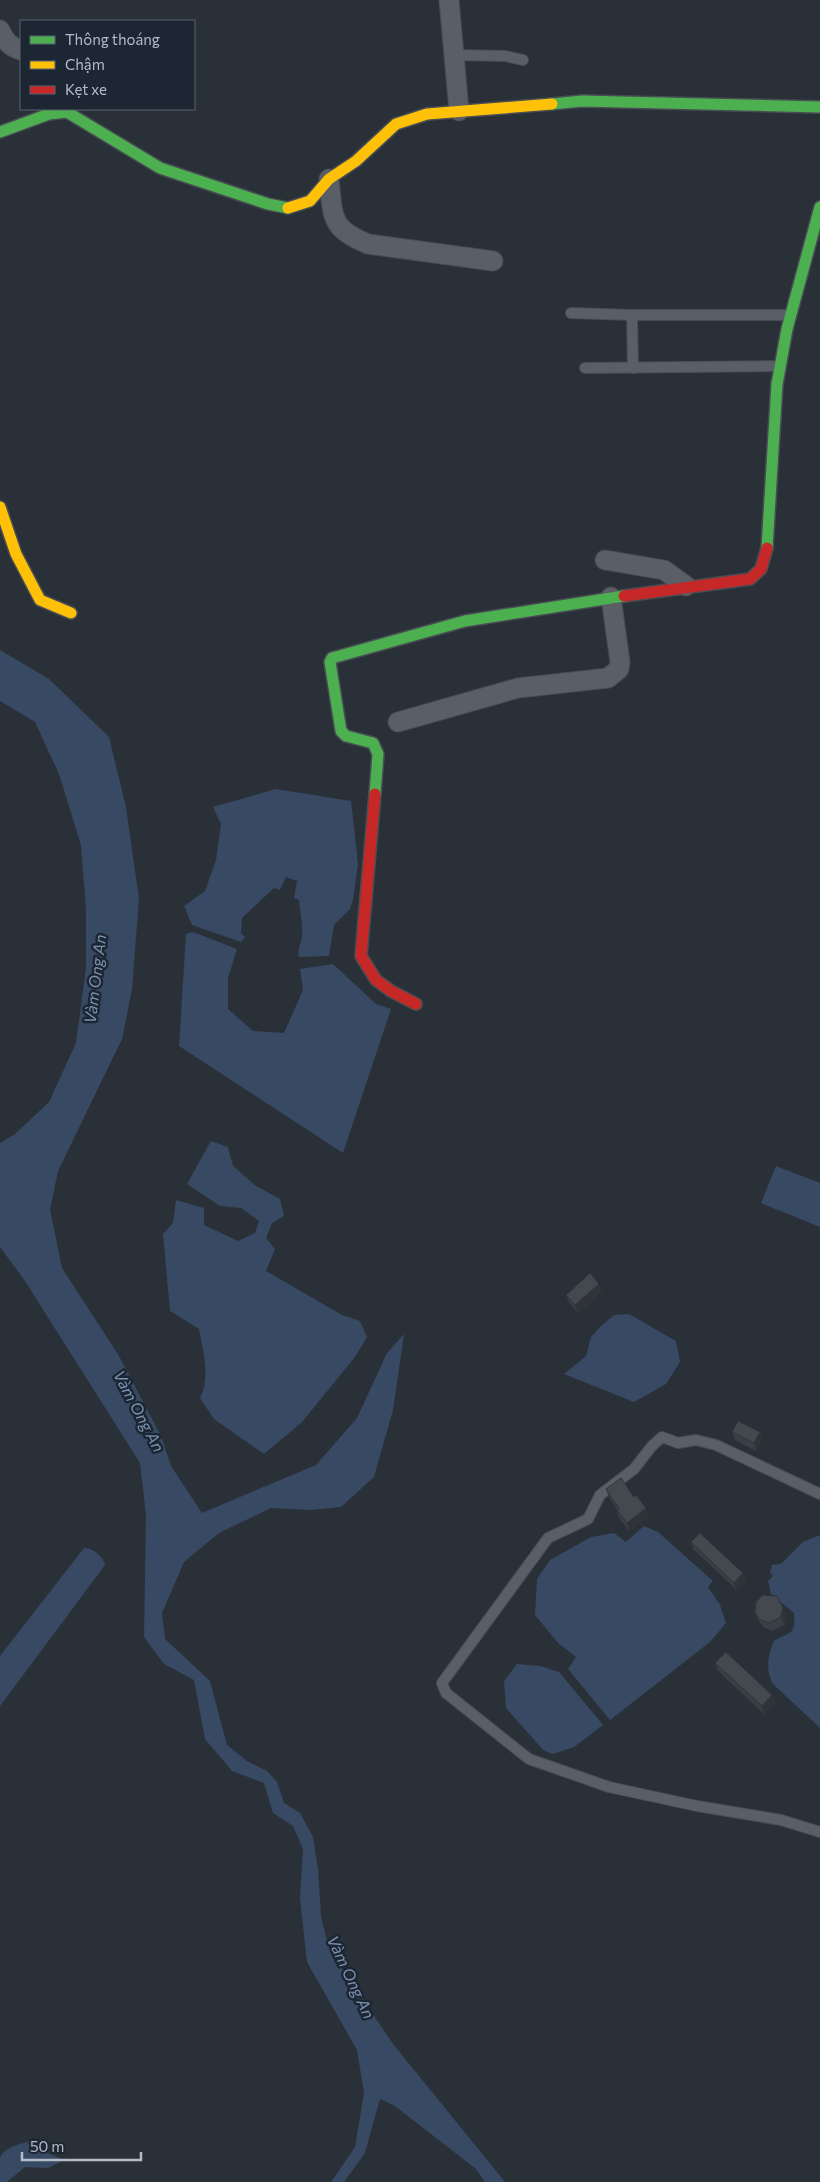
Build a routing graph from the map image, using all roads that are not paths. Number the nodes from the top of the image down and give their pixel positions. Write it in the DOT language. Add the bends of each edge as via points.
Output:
graph roads {
  1 [pos="449,0"];
  2 [pos="0,30"];
  3 [pos="20,50"];
  4 [pos="454,56"];
  5 [pos="523,60"];
  6 [pos="820,107"];
  7 [pos="67,110"];
  8 [pos="459,111"];
  9 [pos="0,132"];
  10 [pos="329,179"];
  11 [pos="820,207"];
  12 [pos="493,261"];
  13 [pos="571,313"];
  14 [pos="791,314"];
  15 [pos="632,315"];
  16 [pos="781,366"];
  17 [pos="585,368"];
  18 [pos="633,368"];
  19 [pos="0,507"];
  20 [pos="605,560"];
  21 [pos="686,586"];
  22 [pos="611,597"];
  23 [pos="71,612"];
  24 [pos="398,722"];
  25 [pos="416,1004"];
  26 [pos="820,1494"];
  27 [pos="820,1832"];
  1 -- 4 [label="street"];
  2 -- 3 [label="street" via="12,48"];
  4 -- 5 [label="lane" via="505,56"];
  4 -- 8 [label="street"];
  6 -- 8 [label="street" via="582,101"];
  7 -- 9 [label="street"];
  7 -- 10 [label="street" via="160,168 268,204 287,208 299,206 310,201"];
  8 -- 10 [label="street" via="427,114 396,124"];
  10 -- 12 [label="street" via="332,210 337,224 349,236 368,244"];
  11 -- 14 [label="street"];
  13 -- 15 [label="lane"];
  14 -- 15 [label="lane"];
  14 -- 16 [label="street"];
  15 -- 18 [label="lane"];
  16 -- 18 [label="lane"];
  16 -- 21 [label="street" via="777,384 767,551 761,569 750,579"];
  17 -- 18 [label="lane"];
  19 -- 23 [label="street" via="16,554 40,600"];
  20 -- 21 [label="street" via="664,570"];
  21 -- 22 [label="street"];
  22 -- 24 [label="street" via="620,662 619,669 608,678 518,688"];
  22 -- 25 [label="street" via="465,621 351,651 330,662 341,731 346,736 373,743 378,754 362,956 364,964 383,987"];
  26 -- 27 [label="lane" via="716,1445 696,1440 678,1443 662,1437 634,1469 600,1495 588,1519 548,1538 442,1683 446,1692 530,1759 609,1787 781,1820"];
}
